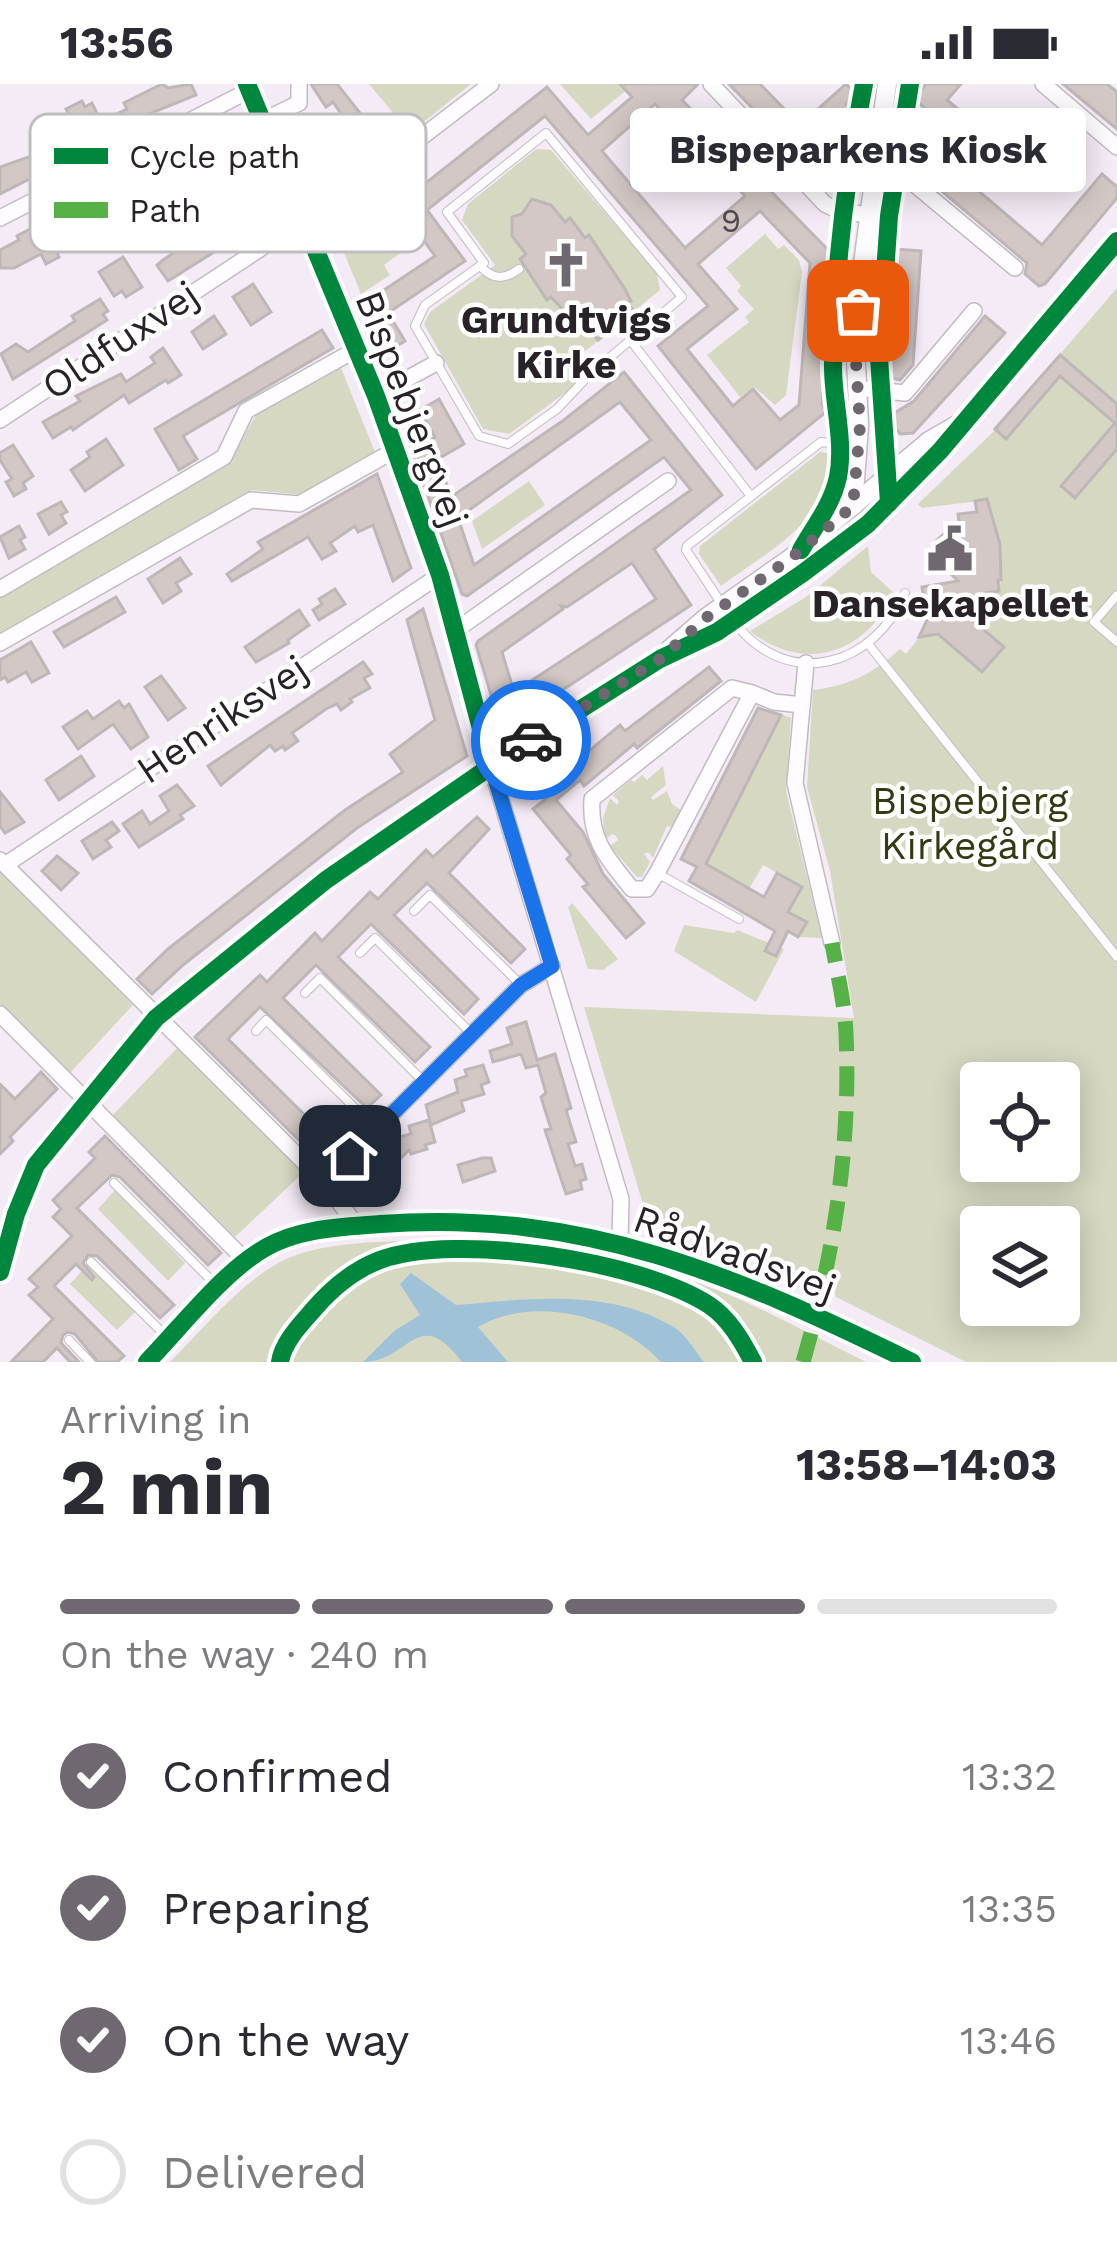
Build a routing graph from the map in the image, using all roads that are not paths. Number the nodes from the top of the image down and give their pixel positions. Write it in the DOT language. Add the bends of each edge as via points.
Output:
graph roads {
  1 [pos="299,84"];
  2 [pos="491,84"];
  3 [pos="711,84"];
  4 [pos="887,84"];
  5 [pos="1043,84"];
  6 [pos="249,87"];
  7 [pos="198,114"];
  8 [pos="276,114"];
  9 [pos="426,136"];
  10 [pos="1117,147"];
  11 [pos="874,162"];
  12 [pos="30,202"];
  13 [pos="867,215"];
  14 [pos="0,218"];
  15 [pos="1117,241"];
  16 [pos="256,252"];
  17 [pos="315,252"];
  18 [pos="480,266"];
  19 [pos="1016,268"];
  20 [pos="519,269"];
  21 [pos="974,311"];
  22 [pos="631,341"];
  23 [pos="357,349"];
  24 [pos="436,363"];
  25 [pos="856,388"];
  26 [pos="376,396"];
  27 [pos="0,420"];
  28 [pos="964,420"];
  29 [pos="858,436"];
  30 [pos="394,450"];
  31 [pos="668,482"];
  32 [pos="880,482"];
  33 [pos="750,495"];
  34 [pos="853,506"];
  35 [pos="824,557"];
  36 [pos="440,574"];
  37 [pos="0,589"];
  38 [pos="905,593"];
  39 [pos="1117,595"];
  40 [pos="728,613"];
  41 [pos="456,630"];
  42 [pos="1117,642"];
  43 [pos="0,644"];
  44 [pos="868,645"];
  45 [pos="806,663"];
  46 [pos="752,692"];
  47 [pos="802,705"];
  48 [pos="491,766"];
  49 [pos="3,862"];
  50 [pos="657,873"];
  51 [pos="414,910"];
  52 [pos="740,919"];
  53 [pos="832,943"];
  54 [pos="360,953"];
  55 [pos="1117,957"];
  56 [pos="552,966"];
  57 [pos="521,985"];
  58 [pos="305,993"];
  59 [pos="0,1014"];
  60 [pos="156,1018"];
  61 [pos="256,1031"];
  62 [pos="472,1034"];
  63 [pos="424,1082"];
  64 [pos="86,1102"];
  65 [pos="376,1130"];
  66 [pos="324,1182"];
  67 [pos="114,1183"];
  68 [pos="357,1226"];
  69 [pos="620,1242"];
  70 [pos="246,1261"];
  71 [pos="92,1262"];
  72 [pos="1,1267"];
  73 [pos="219,1288"];
  74 [pos="169,1339"];
  75 [pos="69,1340"];
  76 [pos="90,1362"];
  77 [pos="147,1362"];
  78 [pos="912,1362"];
  1 -- 8 [label="street" via="299,103"];
  2 -- 9 [label="street, Oldfuxvej"];
  3 -- 13 [label="street" via="825,203"];
  4 -- 11 [label="street"];
  5 -- 10 [label="street"];
  6 -- 7 [label="street"];
  11 -- 13 [label="street"];
  11 -- 19 [label="street" via="901,173"];
  12 -- 14 [label="street"];
  13 -- 25 [label="street"];
  15 -- 28 [label="street"];
  16 -- 27 [label="street, Oldfuxvej"];
  17 -- 23 [label="street, Bispebjergvej"];
  18 -- 20 [label="lane" via="499,278"];
  18 -- 22 [label="lane" via="447,212 546,133 682,297"];
  18 -- 24 [label="lane" via="424,305 415,326"];
  21 -- 25 [label="street" via="904,393"];
  22 -- 24 [label="lane" via="508,444 479,436"];
  22 -- 33 [label="lane"];
  23 -- 26 [label="street, Bispebjergvej"];
  23 -- 37 [label="street" via="246,411 224,457"];
  24 -- 26 [label="street"];
  25 -- 29 [label="street"];
  26 -- 30 [label="street, Bispebjergvej"];
  28 -- 32 [label="street"];
  28 -- 35 [label="street" via="890,503"];
  29 -- 32 [label="street"];
  29 -- 33 [label="lane" via="821,442"];
  29 -- 34 [label="street"];
  30 -- 36 [label="street, Bispebjergvej"];
  30 -- 43 [label="street" via="299,504 251,500"];
  31 -- 41 [label="street"];
  32 -- 34 [label="street"];
  32 -- 35 [label="street" via="863,518"];
  33 -- 40 [label="lane" via="686,550"];
  34 -- 40 [label="street"];
  35 -- 40 [label="street"];
  36 -- 41 [label="street, Bispebjergvej"];
  36 -- 49 [label="street, Henriksvej"];
  38 -- 44 [label="lane"];
  39 -- 42 [label="lane" via="1094,622"];
  40 -- 45 [label="lane" via="766,652"];
  40 -- 48 [label="street"];
  41 -- 48 [label="street, Bispebjergvej"];
  44 -- 45 [label="lane"];
  44 -- 55 [label="lane"];
  45 -- 47 [label="street"];
  46 -- 47 [label="street"];
  46 -- 50 [label="street"];
  46 -- 50 [label="street" via="721,694 592,799 597,847 632,890 646,889"];
  47 -- 53 [label="street" via="795,783"];
  48 -- 56 [label="street"];
  48 -- 60 [label="street" via="326,880"];
  49 -- 60 [label="street"];
  50 -- 52 [label="lane"];
  51 -- 57 [label="lane" via="430,895"];
  54 -- 62 [label="lane" via="375,938"];
  56 -- 57 [label="street"];
  56 -- 69 [label="street" via="621,1199"];
  57 -- 62 [label="street"];
  58 -- 63 [label="lane" via="320,978"];
  59 -- 64 [label="street"];
  60 -- 64 [label="street"];
  60 -- 66 [label="street"];
  61 -- 65 [label="lane" via="266,1020"];
  62 -- 63 [label="street"];
  63 -- 65 [label="street"];
  64 -- 70 [label="street"];
  64 -- 72 [label="street" via="36,1165"];
  65 -- 66 [label="street"];
  66 -- 68 [label="street"];
  67 -- 73 [label="lane"];
  68 -- 69 [label="street, Rådvadsvej" via="525,1224"];
  68 -- 70 [label="street, Rådvadsvej" via="291,1238"];
  69 -- 78 [label="street, Rådvadsvej" via="718,1273"];
  70 -- 73 [label="street, Rådvadsvej"];
  71 -- 74 [label="lane"];
  73 -- 74 [label="street, Rådvadsvej"];
  74 -- 77 [label="street, Rådvadsvej"];
  75 -- 76 [label="lane"];
}
